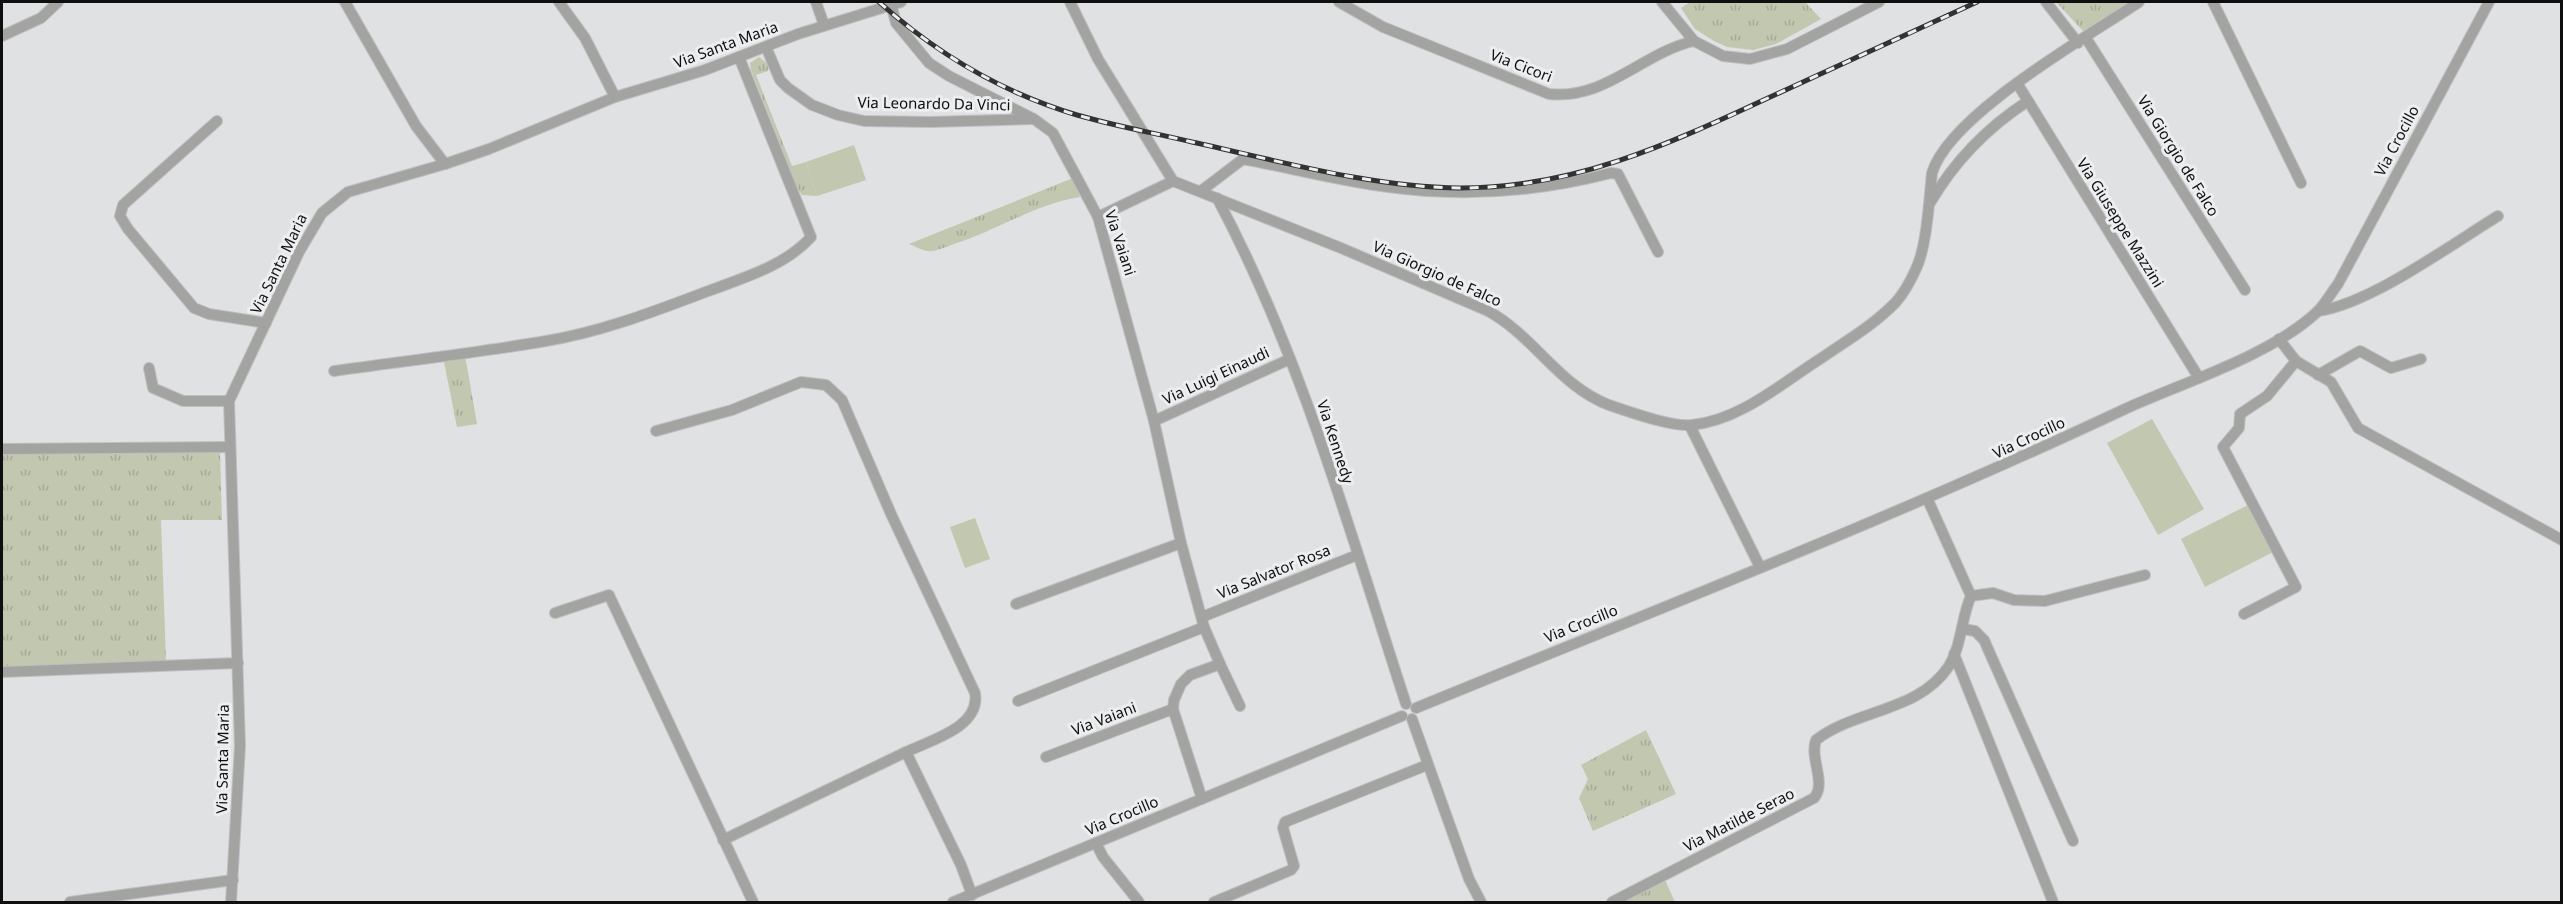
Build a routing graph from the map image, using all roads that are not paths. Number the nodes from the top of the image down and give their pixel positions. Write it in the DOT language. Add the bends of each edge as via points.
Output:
graph roads {
  1 [pos="58,2"];
  2 [pos="345,2"];
  3 [pos="559,2"];
  4 [pos="816,2"];
  5 [pos="1070,2"];
  6 [pos="1339,2"];
  7 [pos="1662,2"];
  8 [pos="1879,2"];
  9 [pos="2046,2"];
  10 [pos="2139,2"];
  11 [pos="2212,2"];
  12 [pos="2489,2"];
  13 [pos="896,3"];
  14 [pos="824,25"];
  15 [pos="2,36"];
  16 [pos="2082,40"];
  17 [pos="1694,41"];
  18 [pos="766,47"];
  19 [pos="739,57"];
  20 [pos="2017,83"];
  21 [pos="615,97"];
  22 [pos="2028,101"];
  23 [pos="1034,119"];
  24 [pos="217,121"];
  25 [pos="445,164"];
  26 [pos="1932,173"];
  27 [pos="1946,179"];
  28 [pos="1173,181"];
  29 [pos="2301,183"];
  30 [pos="1201,191"];
  31 [pos="1217,198"];
  32 [pos="1929,206"];
  33 [pos="2498,216"];
  34 [pos="1098,217"];
  35 [pos="1658,252"];
  36 [pos="2246,290"];
  37 [pos="2318,311"];
  38 [pos="266,323"];
  39 [pos="2279,339"];
  40 [pos="1290,358"];
  41 [pos="2421,358"];
  42 [pos="2296,361"];
  43 [pos="149,368"];
  44 [pos="334,371"];
  45 [pos="2318,375"];
  46 [pos="2199,378"];
  47 [pos="229,402"];
  48 [pos="1154,421"];
  49 [pos="1690,426"];
  50 [pos="656,431"];
  51 [pos="229,447"];
  52 [pos="2,449"];
  53 [pos="1927,498"];
  54 [pos="2562,540"];
  55 [pos="1181,543"];
  56 [pos="1357,555"];
  57 [pos="1760,567"];
  58 [pos="2145,575"];
  59 [pos="1971,596"];
  60 [pos="1016,604"];
  61 [pos="555,613"];
  62 [pos="2244,614"];
  63 [pos="1203,622"];
  64 [pos="1963,629"];
  65 [pos="1954,654"];
  66 [pos="238,663"];
  67 [pos="1220,664"];
  68 [pos="2,672"];
  69 [pos="1018,701"];
  70 [pos="1240,706"];
  71 [pos="1173,709"];
  72 [pos="1409,712"];
  73 [pos="906,752"];
  74 [pos="1046,757"];
  75 [pos="1427,765"];
  76 [pos="1202,799"];
  77 [pos="723,840"];
  78 [pos="2073,841"];
  79 [pos="1096,843"];
  80 [pos="233,880"];
  81 [pos="968,898"];
  82 [pos="70,903"];
  83 [pos="231,903"];
  84 [pos="753,903"];
  85 [pos="953,903"];
  86 [pos="1139,903"];
  87 [pos="1214,903"];
  88 [pos="1481,903"];
  89 [pos="1612,903"];
  90 [pos="2053,903"];
  1 -- 15 [label="street" via="41,18"];
  2 -- 25 [label="street" via="416,126"];
  3 -- 21 [label="street" via="585,38"];
  4 -- 14 [label="street"];
  5 -- 28 [label="street" via="1098,58"];
  6 -- 17 [label="street, Via Cicori" via="1383,27 1549,94 1564,96 1596,89"];
  7 -- 17 [label="street"];
  8 -- 17 [label="street" via="1771,55 1750,59 1723,56"];
  9 -- 16 [label="street"];
  10 -- 16 [label="street, Via Giorgio de Falco"];
  11 -- 29 [label="street"];
  12 -- 37 [label="street, Via Crocillo" via="2338,284"];
  13 -- 14 [label="street, Via Santa Maria"];
  13 -- 23 [label="street, Via Vaiani" via="896,23 929,63"];
  14 -- 18 [label="street, Via Santa Maria"];
  16 -- 20 [label="street, Via Giorgio de Falco"];
  16 -- 36 [label="street, Via Giorgio de Falco"];
  18 -- 19 [label="street, Via Santa Maria"];
  18 -- 23 [label="street, Via Leonardo Da Vinci" via="776,74 788,88 812,105 838,115 864,121"];
  19 -- 21 [label="street, Via Santa Maria"];
  19 -- 44 [label="street" via="811,237 801,248 756,273 594,330 548,341"];
  20 -- 22 [label="street, Via Giuseppe Mazzini"];
  20 -- 26 [label="street, Via Giorgio de Falco" via="1955,134"];
  21 -- 25 [label="street, Via Santa Maria"];
  22 -- 27 [label="street, Via Giorgio de Falco" via="1993,126"];
  22 -- 46 [label="street, Via Giuseppe Mazzini"];
  23 -- 34 [label="street, Via Vaiani" via="1060,142"];
  24 -- 38 [label="street" via="123,205 120,216 194,308"];
  25 -- 38 [label="street, Via Santa Maria" via="348,192 328,207 310,232"];
  26 -- 27 [label="street"];
  26 -- 32 [label="street, Via Giorgio de Falco"];
  27 -- 32 [label="street, Via Giorgio de Falco"];
  28 -- 30 [label="street, Via Giorgio de Falco"];
  28 -- 34 [label="street"];
  30 -- 31 [label="street, Via Giorgio de Falco"];
  30 -- 35 [label="street" via="1243,159 1386,187 1442,192 1547,187 1611,173 1618,174"];
  31 -- 40 [label="street, Via Kennedy" via="1246,253"];
  31 -- 49 [label="street, Via Giorgio de Falco" via="1508,321 1589,397"];
  32 -- 49 [label="street, Via Giorgio de Falco" via="1919,263 1895,303 1870,325 1757,400 1724,417"];
  33 -- 37 [label="street" via="2363,297"];
  34 -- 48 [label="street, Via Vaiani"];
  37 -- 39 [label="street, Via Crocillo"];
  38 -- 47 [label="street, Via Santa Maria"];
  39 -- 42 [label="street"];
  39 -- 46 [label="street, Via Crocillo"];
  40 -- 48 [label="street, Via Luigi Einaudi"];
  40 -- 56 [label="street, Via Kennedy"];
  41 -- 45 [label="street" via="2391,368 2360,351"];
  42 -- 45 [label="street"];
  42 -- 62 [label="street" via="2267,396 2240,414 2239,429 2223,447 2296,587"];
  43 -- 47 [label="street" via="153,388 183,401"];
  45 -- 54 [label="street" via="2331,382 2358,428"];
  46 -- 53 [label="street, Via Crocillo"];
  47 -- 51 [label="street, Via Santa Maria"];
  48 -- 55 [label="street, Via Vaiani"];
  49 -- 57 [label="street"];
  50 -- 73 [label="street" via="732,410 801,381 826,385 842,400 975,693 975,708 967,721"];
  51 -- 52 [label="street"];
  51 -- 66 [label="street, Via Santa Maria"];
  53 -- 57 [label="street, Via Crocillo"];
  53 -- 59 [label="street"];
  55 -- 60 [label="street"];
  55 -- 63 [label="street, Via Vaiani"];
  56 -- 63 [label="street, Via Salvator Rosa"];
  56 -- 72 [label="street, Via Kennedy"];
  57 -- 72 [label="street, Via Crocillo"];
  58 -- 59 [label="street" via="2045,601 2014,600 1994,593"];
  59 -- 64 [label="street, Via Matilde Serao"];
  61 -- 77 [label="street" via="609,595"];
  63 -- 67 [label="street, Via Vaiani"];
  63 -- 69 [label="street"];
  64 -- 65 [label="street, Via Matilde Serao"];
  64 -- 78 [label="street" via="1975,631 1984,640"];
  65 -- 89 [label="street, Via Matilde Serao" via="1929,689 1816,740 1814,756 1820,787 1814,798"];
  65 -- 90 [label="street"];
  66 -- 68 [label="street"];
  66 -- 80 [label="street, Via Santa Maria" via="240,788"];
  67 -- 70 [label="street, Via Vaiani"];
  67 -- 71 [label="street" via="1186,678 1176,693"];
  71 -- 74 [label="street, Via Vaiani"];
  71 -- 76 [label="street"];
  72 -- 75 [label="street, Via Kennedy"];
  72 -- 76 [label="street, Via Crocillo"];
  73 -- 77 [label="street"];
  73 -- 81 [label="street" via="961,865"];
  75 -- 87 [label="street" via="1285,822 1292,870"];
  75 -- 88 [label="street, Via Kennedy"];
  76 -- 79 [label="street, Via Crocillo"];
  77 -- 84 [label="street"];
  79 -- 81 [label="street, Via Crocillo"];
  79 -- 86 [label="street"];
  80 -- 82 [label="street"];
  80 -- 83 [label="street, Via Santa Maria"];
  81 -- 85 [label="street, Via Crocillo"];
}
